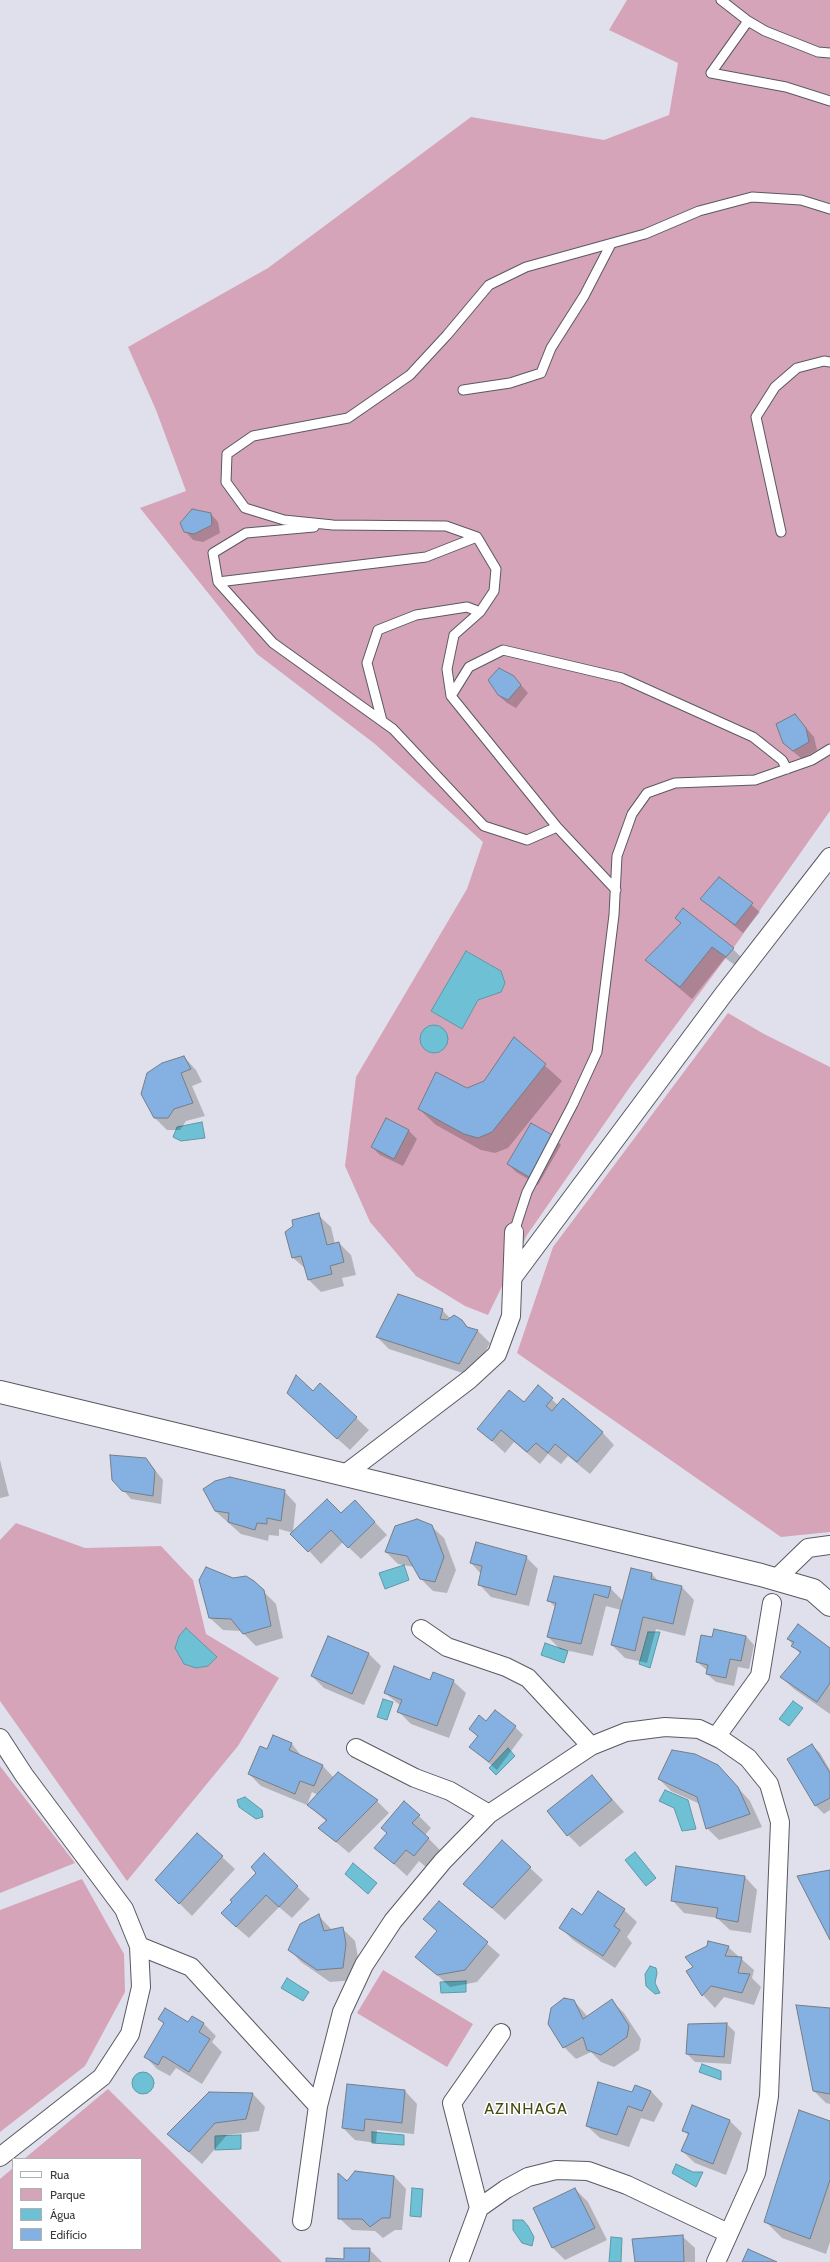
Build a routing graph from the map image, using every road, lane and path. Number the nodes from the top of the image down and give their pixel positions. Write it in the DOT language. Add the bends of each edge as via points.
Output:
graph roads {
  1 [pos="721,0"];
  2 [pos="748,21"];
  3 [pos="830,53"];
  4 [pos="830,101"];
  5 [pos="830,209"];
  6 [pos="612,244"];
  7 [pos="830,362"];
  8 [pos="463,390"];
  9 [pos="333,525"];
  10 [pos="782,532"];
  11 [pos="477,537"];
  12 [pos="218,582"];
  13 [pos="480,612"];
  14 [pos="451,696"];
  15 [pos="382,721"];
  16 [pos="830,749"];
  17 [pos="787,769"];
  18 [pos="557,827"];
  19 [pos="830,857"];
  20 [pos="616,890"];
  21 [pos="514,1232"];
  22 [pos="512,1277"];
  23 [pos="0,1392"];
  24 [pos="344,1475"];
  25 [pos="830,1545"];
  26 [pos="776,1579"];
  27 [pos="772,1603"];
  28 [pos="830,1605"];
  29 [pos="421,1629"];
  30 [pos="716,1737"];
  31 [pos="0,1738"];
  32 [pos="590,1746"];
  33 [pos="356,1748"];
  34 [pos="489,1814"];
  35 [pos="139,1946"];
  36 [pos="501,2033"];
  37 [pos="318,2106"];
  38 [pos="0,2157"];
  39 [pos="479,2208"];
  40 [pos="302,2220"];
  41 [pos="728,2233"];
  42 [pos="459,2262"];
  43 [pos="716,2262"];
  1 -- 2 [label="lane"];
  2 -- 3 [label="lane" via="765,31 818,52"];
  2 -- 4 [label="lane" via="711,73 786,87"];
  5 -- 6 [label="lane" via="801,200 752,197 699,211 645,234"];
  6 -- 8 [label="lane" via="584,296 551,348 541,373 510,383"];
  6 -- 9 [label="lane" via="526,267 489,285 448,335 410,375 348,418 253,436 227,454 226,482 245,508 284,520"];
  7 -- 10 [label="lane" via="824,361 797,368 775,387 756,417"];
  9 -- 11 [label="lane" via="446,526"];
  9 -- 12 [label="lane" via="246,533 213,553"];
  11 -- 12 [label="lane" via="426,557"];
  11 -- 13 [label="lane" via="496,569 494,591"];
  12 -- 15 [label="lane" via="273,643"];
  13 -- 14 [label="lane" via="454,635 447,669"];
  13 -- 15 [label="lane" via="467,607 416,615 378,630 367,663"];
  14 -- 17 [label="lane" via="469,667 503,650 517,653 622,678 753,737 782,760"];
  14 -- 18 [label="lane"];
  15 -- 18 [label="lane" via="393,729 484,826 527,840"];
  16 -- 17 [label="lane" via="812,760"];
  17 -- 20 [label="lane" via="755,780 676,783 648,793 632,814 617,856"];
  18 -- 20 [label="lane"];
  19 -- 22 [label="street" via="723,995"];
  20 -- 21 [label="lane" via="597,1052 527,1192"];
  21 -- 22 [label="street"];
  22 -- 24 [label="street" via="511,1316 498,1354 470,1379"];
  23 -- 24 [label="street"];
  24 -- 26 [label="street"];
  25 -- 26 [label="street" via="808,1548"];
  26 -- 28 [label="street" via="813,1590"];
  27 -- 30 [label="street" via="760,1676"];
  29 -- 32 [label="street" via="447,1647 528,1678"];
  30 -- 32 [label="street" via="699,1730 665,1726 626,1732"];
  30 -- 41 [label="street" via="748,1758 769,1784 780,1822 769,2096 756,2173"];
  31 -- 35 [label="street" via="24,1775 124,1909"];
  32 -- 34 [label="street"];
  33 -- 34 [label="street" via="415,1778 450,1791"];
  34 -- 37 [label="street" via="438,1867 393,1921 364,1965 342,2012"];
  35 -- 37 [label="street" via="191,1967"];
  35 -- 38 [label="street" via="141,1987 130,2034 102,2077"];
  36 -- 39 [label="street" via="452,2103"];
  37 -- 40 [label="street"];
  39 -- 41 [label="street" via="528,2177 556,2170 588,2171 627,2185"];
  39 -- 42 [label="street"];
  41 -- 43 [label="street"];
}
